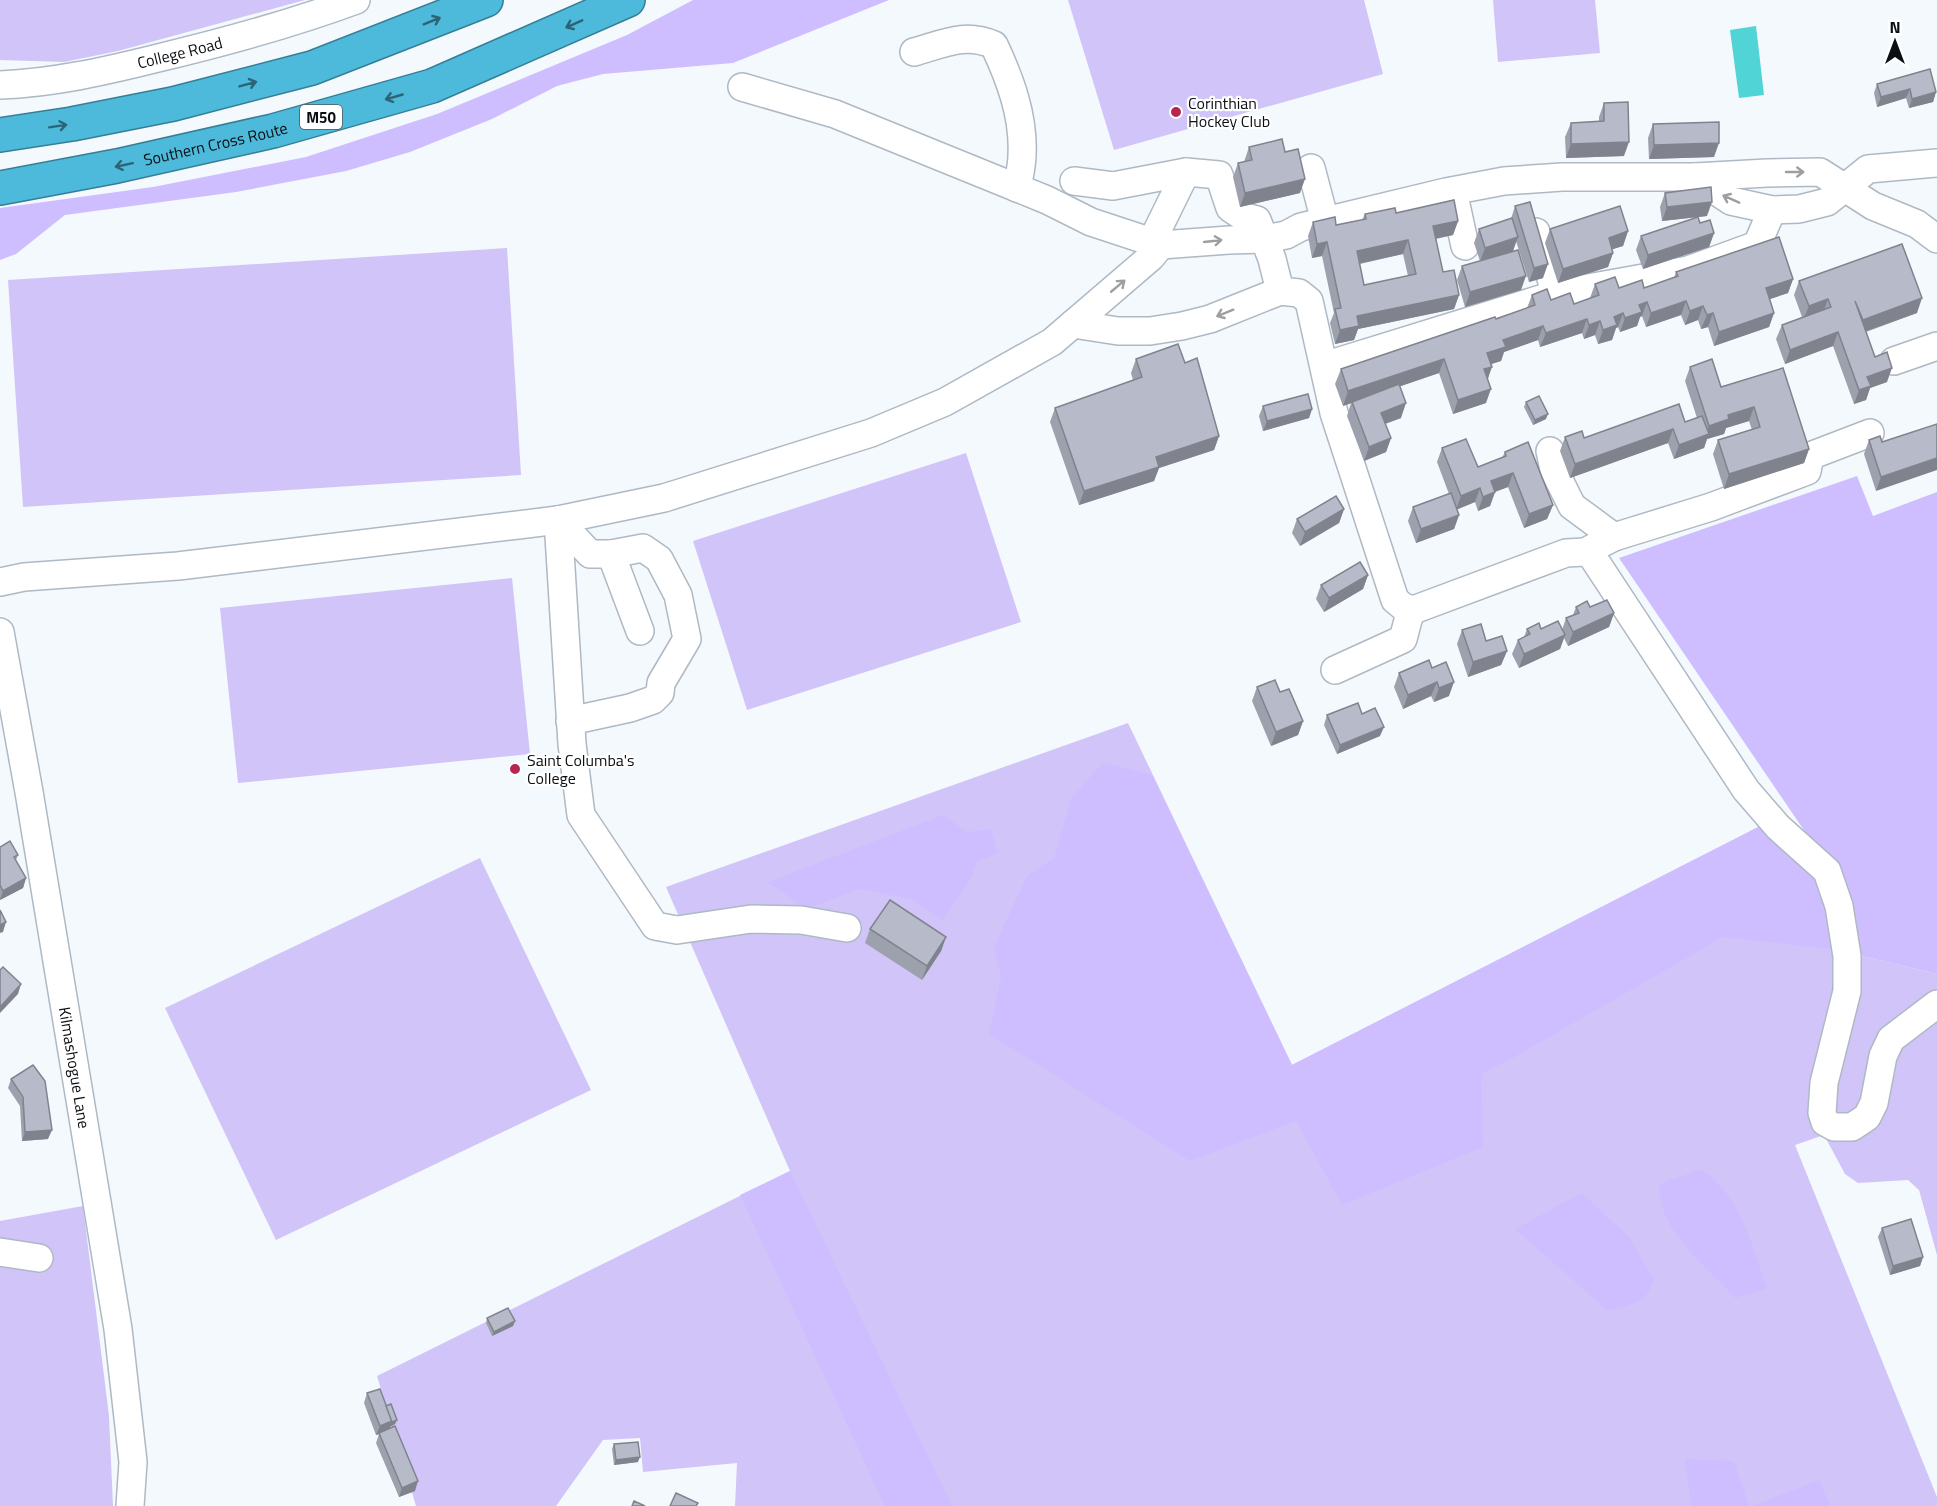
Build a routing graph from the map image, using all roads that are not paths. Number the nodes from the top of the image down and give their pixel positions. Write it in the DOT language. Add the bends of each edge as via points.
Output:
graph roads {
  1 [pos="356,0"];
  2 [pos="486,0"];
  3 [pos="628,0"];
  4 [pos="914,52"];
  5 [pos="0,85"];
  6 [pos="742,87"];
  7 [pos="0,135"];
  8 [pos="1937,163"];
  9 [pos="1311,168"];
  10 [pos="1186,172"];
  11 [pos="1695,177"];
  12 [pos="1074,181"];
  13 [pos="0,188"];
  14 [pos="1017,188"];
  15 [pos="1845,188"];
  16 [pos="1453,191"];
  17 [pos="1772,210"];
  18 [pos="1325,221"];
  19 [pos="1535,228"];
  20 [pos="1159,238"];
  21 [pos="1265,239"];
  22 [pos="1937,239"];
  23 [pos="1465,246"];
  24 [pos="1280,291"];
  25 [pos="1556,294"];
  26 [pos="1073,324"];
  27 [pos="1937,346"];
  28 [pos="1893,361"];
  29 [pos="1324,366"];
  30 [pos="1870,433"];
  31 [pos="1550,451"];
  32 [pos="558,520"];
  33 [pos="1614,537"];
  34 [pos="1585,552"];
  35 [pos="611,554"];
  36 [pos="0,582"];
  37 [pos="1411,609"];
  38 [pos="640,631"];
  39 [pos="1,641"];
  40 [pos="1335,670"];
  41 [pos="570,721"];
  42 [pos="847,928"];
  43 [pos="1937,1004"];
  44 [pos="0,1252"];
  45 [pos="39,1258"];
  46 [pos="130,1506"];
  1 -- 5 [label="street, College Road" via="262,31 156,59 66,78"];
  7 -- 2 [label="highway, one-way" via="173,104 312,68"];
  3 -- 13 [label="highway, Southern Cross Route / M50, one-way" via="432,87 273,131"];
  4 -- 14 [label="street" via="979,38 994,45 1008,75 1022,131"];
  6 -- 14 [label="street" via="835,114"];
  8 -- 15 [label="street" via="1868,170"];
  9 -- 18 [label="street"];
  10 -- 12 [label="street" via="1113,186"];
  10 -- 20 [label="street"];
  10 -- 21 [label="street" via="1219,175 1230,208 1257,220"];
  11 -- 15 [label="street, one-way" via="1820,172"];
  11 -- 16 [label="street" via="1562,177 1504,181"];
  17 -- 11 [label="street, one-way" via="1731,201"];
  14 -- 20 [label="street" via="1091,222"];
  15 -- 17 [label="street" via="1827,202"];
  15 -- 22 [label="street"];
  16 -- 18 [label="street"];
  16 -- 23 [label="street"];
  17 -- 25 [label="street" via="1757,245 1688,270"];
  18 -- 21 [label="street"];
  19 -- 25 [label="street"];
  20 -- 21 [label="street, one-way"];
  26 -- 20 [label="street, one-way" via="1151,258"];
  21 -- 24 [label="street"];
  24 -- 26 [label="street, one-way" via="1182,326 1118,331"];
  24 -- 29 [label="street" via="1299,293 1309,301"];
  25 -- 29 [label="street"];
  26 -- 32 [label="street" via="1052,342 945,402 871,433 664,498"];
  27 -- 28 [label="street"];
  29 -- 37 [label="street" via="1334,413 1395,600"];
  30 -- 33 [label="street" via="1810,456 1807,471 1712,507"];
  31 -- 33 [label="street" via="1554,470 1572,506"];
  32 -- 35 [label="street" via="590,554"];
  32 -- 36 [label="street" via="178,566"];
  32 -- 41 [label="street"];
  33 -- 34 [label="street"];
  34 -- 37 [label="street" via="1566,553"];
  34 -- 43 [label="street" via="1592,556 1746,790 1778,827 1827,871 1839,906 1847,956 1847,991 1824,1083 1822,1113 1826,1122 1834,1127 1852,1127 1867,1117 1891,1039"];
  35 -- 38 [label="street"];
  35 -- 41 [label="street" via="643,548 659,559 678,595 687,639 653,700"];
  37 -- 40 [label="street" via="1402,639"];
  39 -- 46 [label="street, Kilmashogue Lane" via="118,1329 133,1462"];
  41 -- 42 [label="street" via="581,815 655,926 677,930 751,919 801,920"];
  44 -- 45 [label="street"];
}
